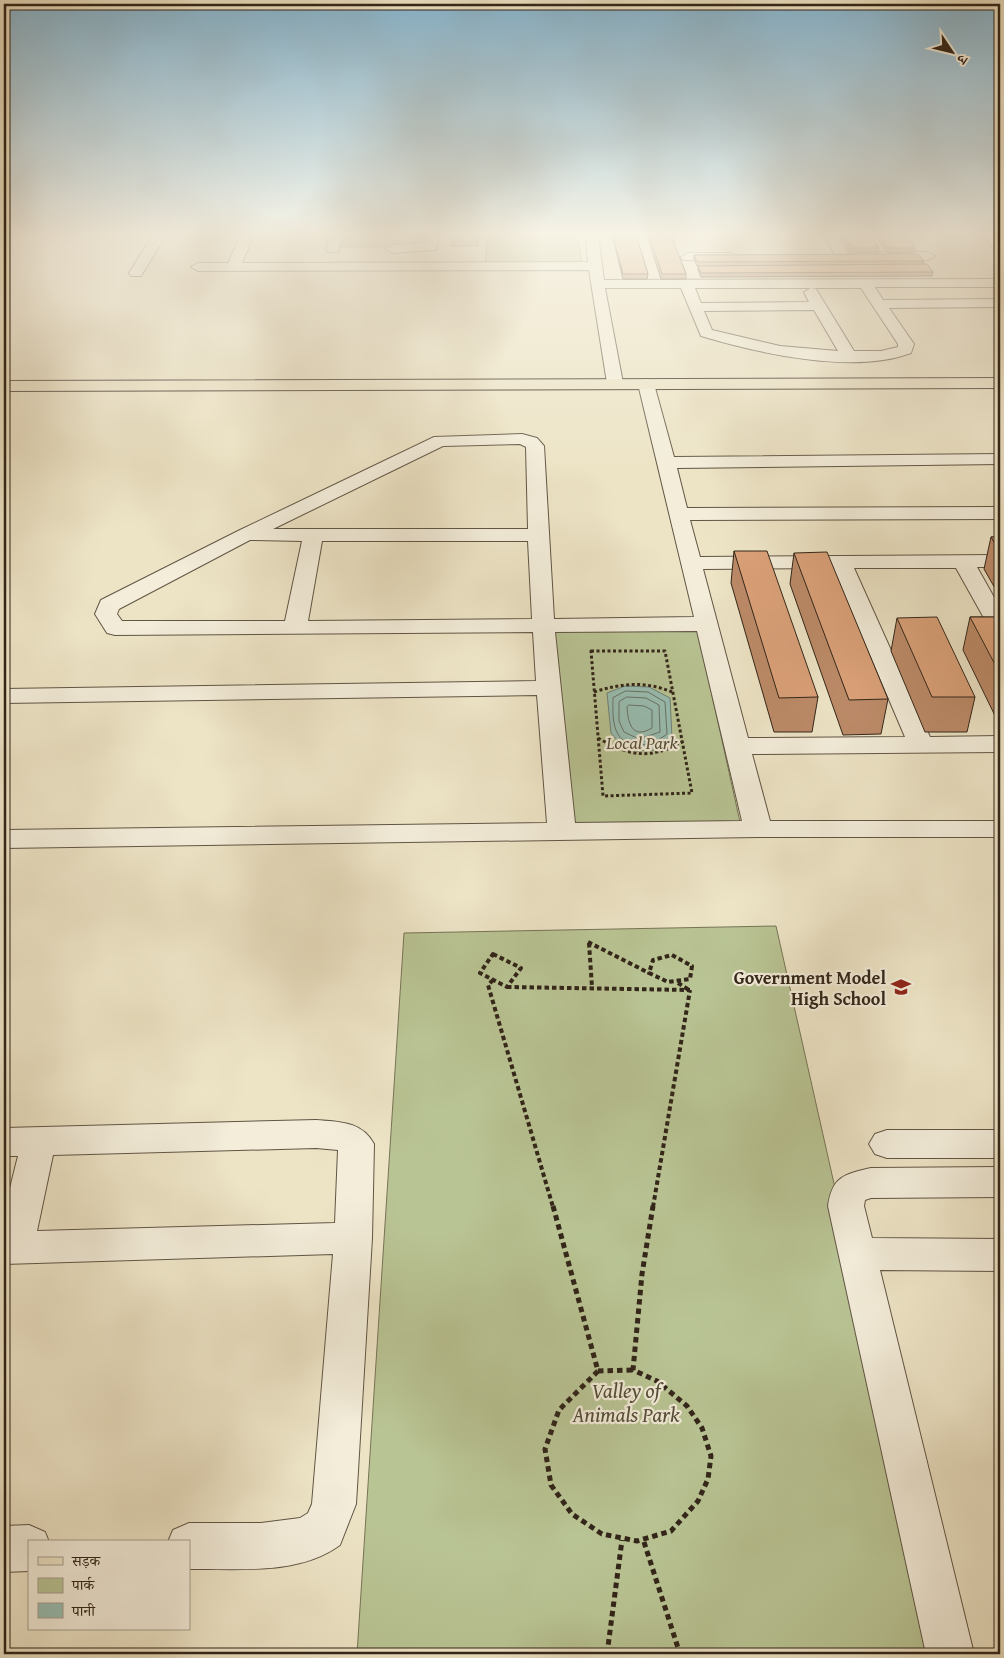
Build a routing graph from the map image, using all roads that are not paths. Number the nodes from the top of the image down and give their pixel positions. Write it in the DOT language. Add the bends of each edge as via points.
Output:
graph roads {
  1 [pos="601,312"];
  2 [pos="696,312"];
  3 [pos="762,312"];
  4 [pos="823,312"];
  5 [pos="885,312"];
  6 [pos="890,320"];
  7 [pos="908,320"];
  8 [pos="776,352"];
  9 [pos="850,357"];
  10 [pos="615,383"];
  11 [pos="1000,383"];
  12 [pos="646,384"];
  13 [pos="4,386"];
  14 [pos="1000,459"];
  15 [pos="666,463"];
  16 [pos="1000,512"];
  17 [pos="678,514"];
  18 [pos="245,535"];
  19 [pos="314,535"];
  20 [pos="536,535"];
  21 [pos="963,561"];
  22 [pos="1000,561"];
  23 [pos="841,562"];
  24 [pos="691,563"];
  25 [pos="706,624"];
  26 [pos="542,626"];
  27 [pos="1000,627"];
  28 [pos="294,628"];
  29 [pos="548,688"];
  30 [pos="4,696"];
  31 [pos="1000,744"];
  32 [pos="920,745"];
  33 [pos="737,746"];
  34 [pos="758,828"];
  35 [pos="1000,829"];
  36 [pos="562,833"];
  37 [pos="4,839"];
  38 [pos="21,1141"];
  39 [pos="887,1144"];
  40 [pos="1000,1144"];
  41 [pos="1000,1182"];
  42 [pos="353,1238"];
  43 [pos="9,1248"];
  44 [pos="857,1254"];
  45 [pos="1000,1255"];
  46 [pos="190,1546"];
  47 [pos="28,1548"];
  48 [pos="4,1549"];
  49 [pos="950,1654"];
  1 -- 10 [label="street"];
  2 -- 8 [label="street" via="706,333"];
  3 -- 8 [label="street"];
  4 -- 9 [label="street"];
  5 -- 6 [label="street"];
  6 -- 7 [label="street"];
  6 -- 9 [label="street" via="906,344 904,350 879,356"];
  8 -- 9 [label="street"];
  10 -- 12 [label="main road"];
  10 -- 13 [label="main road"];
  11 -- 12 [label="main road"];
  12 -- 15 [label="street"];
  14 -- 15 [label="street"];
  15 -- 17 [label="street"];
  16 -- 17 [label="street"];
  17 -- 24 [label="street"];
  18 -- 19 [label="street"];
  18 -- 20 [label="street" via="440,441 522,440 534,446"];
  18 -- 28 [label="street" via="109,605 106,614 115,628"];
  19 -- 20 [label="street"];
  19 -- 28 [label="street"];
  20 -- 26 [label="street"];
  21 -- 22 [label="street"];
  21 -- 23 [label="street"];
  21 -- 27 [label="street"];
  23 -- 24 [label="street"];
  23 -- 32 [label="street"];
  24 -- 25 [label="street"];
  25 -- 26 [label="street"];
  25 -- 33 [label="street"];
  26 -- 28 [label="street"];
  26 -- 29 [label="street"];
  29 -- 30 [label="street"];
  29 -- 36 [label="street"];
  31 -- 32 [label="street"];
  32 -- 33 [label="street"];
  33 -- 34 [label="street"];
  34 -- 35 [label="street"];
  34 -- 36 [label="street"];
  36 -- 37 [label="street"];
  38 -- 42 [label="street" via="344,1136 356,1144"];
  38 -- 43 [label="street"];
  39 -- 40 [label="street"];
  41 -- 44 [label="street" via="871,1183 857,1186 848,1193 846,1206"];
  42 -- 43 [label="street"];
  42 -- 46 [label="street" via="334,1504 324,1530 304,1542"];
  44 -- 45 [label="street"];
  44 -- 49 [label="street"];
  47 -- 48 [label="street"];
}
